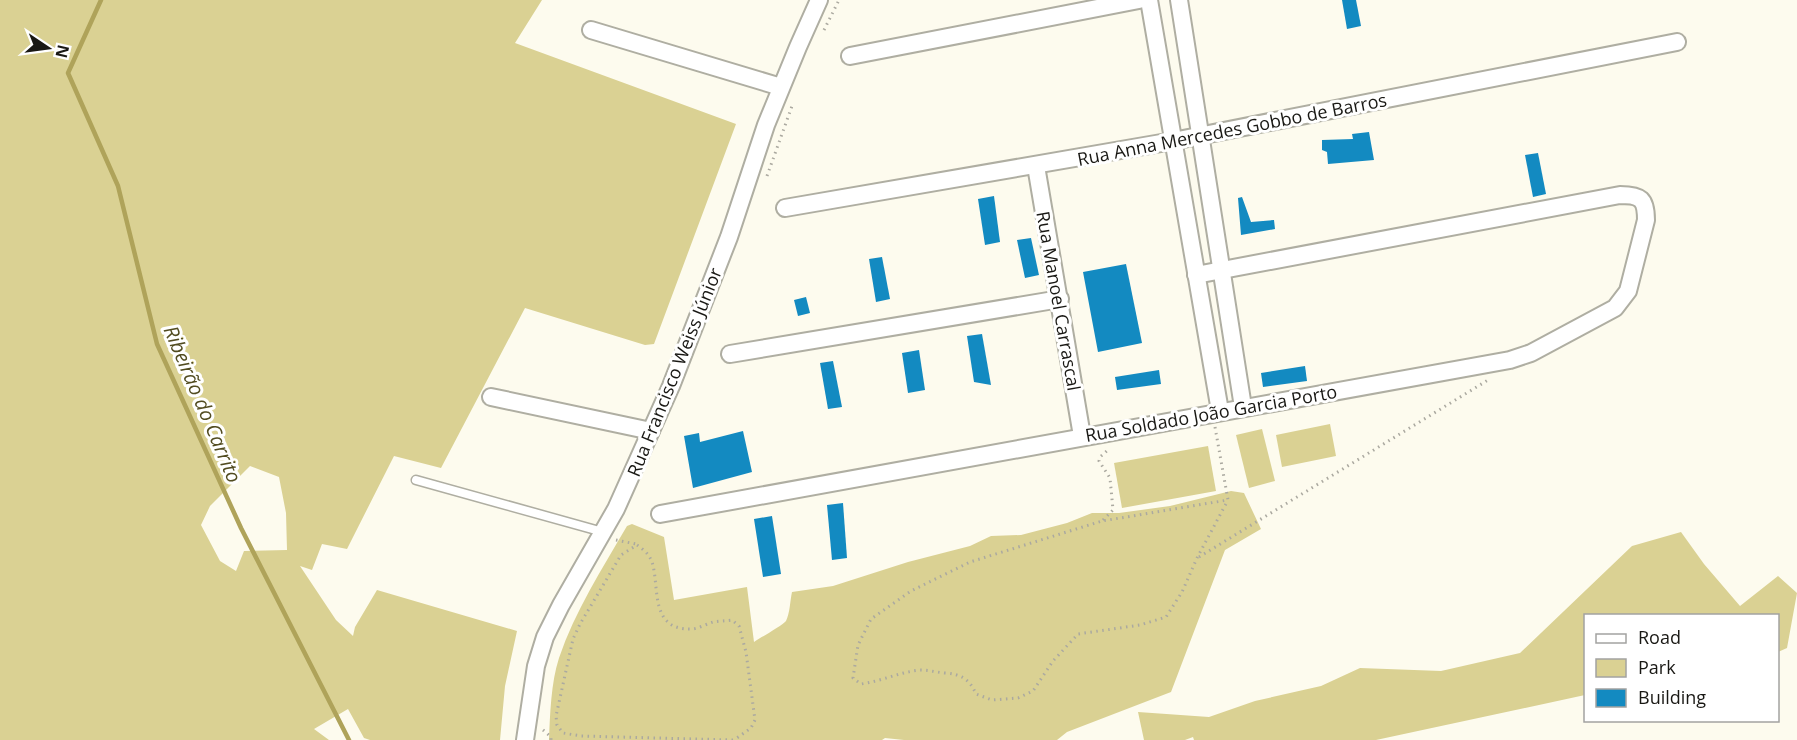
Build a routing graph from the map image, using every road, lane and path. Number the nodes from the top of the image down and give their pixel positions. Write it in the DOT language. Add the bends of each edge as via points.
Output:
graph roads {
  1 [pos="819,0"];
  2 [pos="1139,0"];
  3 [pos="1149,0"];
  4 [pos="1179,0"];
  5 [pos="591,30"];
  6 [pos="1677,42"];
  7 [pos="850,56"];
  8 [pos="781,87"];
  9 [pos="1200,136"];
  10 [pos="1173,141"];
  11 [pos="1036,166"];
  12 [pos="785,208"];
  13 [pos="1221,271"];
  14 [pos="1196,275"];
  15 [pos="1060,299"];
  16 [pos="730,354"];
  17 [pos="1491,378"];
  18 [pos="491,397"];
  19 [pos="1243,407"];
  20 [pos="1216,412"];
  21 [pos="651,432"];
  22 [pos="1082,436"];
  23 [pos="1116,443"];
  24 [pos="416,480"];
  25 [pos="1228,500"];
  26 [pos="660,514"];
  27 [pos="1102,521"];
  28 [pos="602,535"];
  29 [pos="637,544"];
  30 [pos="1197,558"];
  31 [pos="543,730"];
  32 [pos="525,740"];
  33 [pos="550,740"];
  34 [pos="734,740"];
  1 -- 8 [label="street, Rua Francisco Weiss Júnior"];
  2 -- 7 [label="street"];
  3 -- 10 [label="street"];
  4 -- 9 [label="street"];
  5 -- 8 [label="street"];
  6 -- 9 [label="street, Rua Anna Mercedes Gobbo de Barros"];
  8 -- 21 [label="street, Rua Francisco Weiss Júnior" via="729,237"];
  9 -- 10 [label="street, Rua Anna Mercedes Gobbo de Barros"];
  9 -- 13 [label="street"];
  10 -- 11 [label="street, Rua Anna Mercedes Gobbo de Barros"];
  10 -- 14 [label="street"];
  11 -- 12 [label="street, Rua Anna Mercedes Gobbo de Barros"];
  11 -- 15 [label="street, Rua Manoel Carrascal"];
  13 -- 14 [label="street"];
  13 -- 19 [label="street"];
  13 -- 19 [label="street, Rua Soldado João Garcia Porto" via="1620,195 1639,197 1646,209 1628,291 1615,308 1531,353 1510,360"];
  14 -- 20 [label="street"];
  15 -- 16 [label="street"];
  15 -- 22 [label="street, Rua Manoel Carrascal"];
  17 -- 30 [label="path"];
  18 -- 21 [label="street"];
  19 -- 20 [label="street, Rua Soldado João Garcia Porto"];
  20 -- 22 [label="street, Rua Soldado João Garcia Porto"];
  20 -- 25 [label="path"];
  21 -- 28 [label="street, Rua Francisco Weiss Júnior"];
  22 -- 26 [label="street, Rua Soldado João Garcia Porto"];
  23 -- 27 [label="path" via="1099,461 1110,478 1113,505"];
  24 -- 28 [label="lane"];
  25 -- 27 [label="path"];
  25 -- 30 [label="path"];
  27 -- 30 [label="path" via="970,562 911,591 871,619 858,645 853,678 861,684 923,670 959,674 976,694 992,700 1018,698 1033,691 1078,634 1166,617"];
  28 -- 29 [label="path"];
  28 -- 32 [label="street, Rua Francisco Weiss Júnior" via="545,637 534,676"];
  29 -- 34 [label="path" via="651,560 656,600 664,619 692,630 716,621 732,621 739,626 755,720 751,729"];
  29 -- 34 [label="path" via="621,555 573,639 556,725 563,733 581,736"];
  31 -- 33 [label="path"];
}
